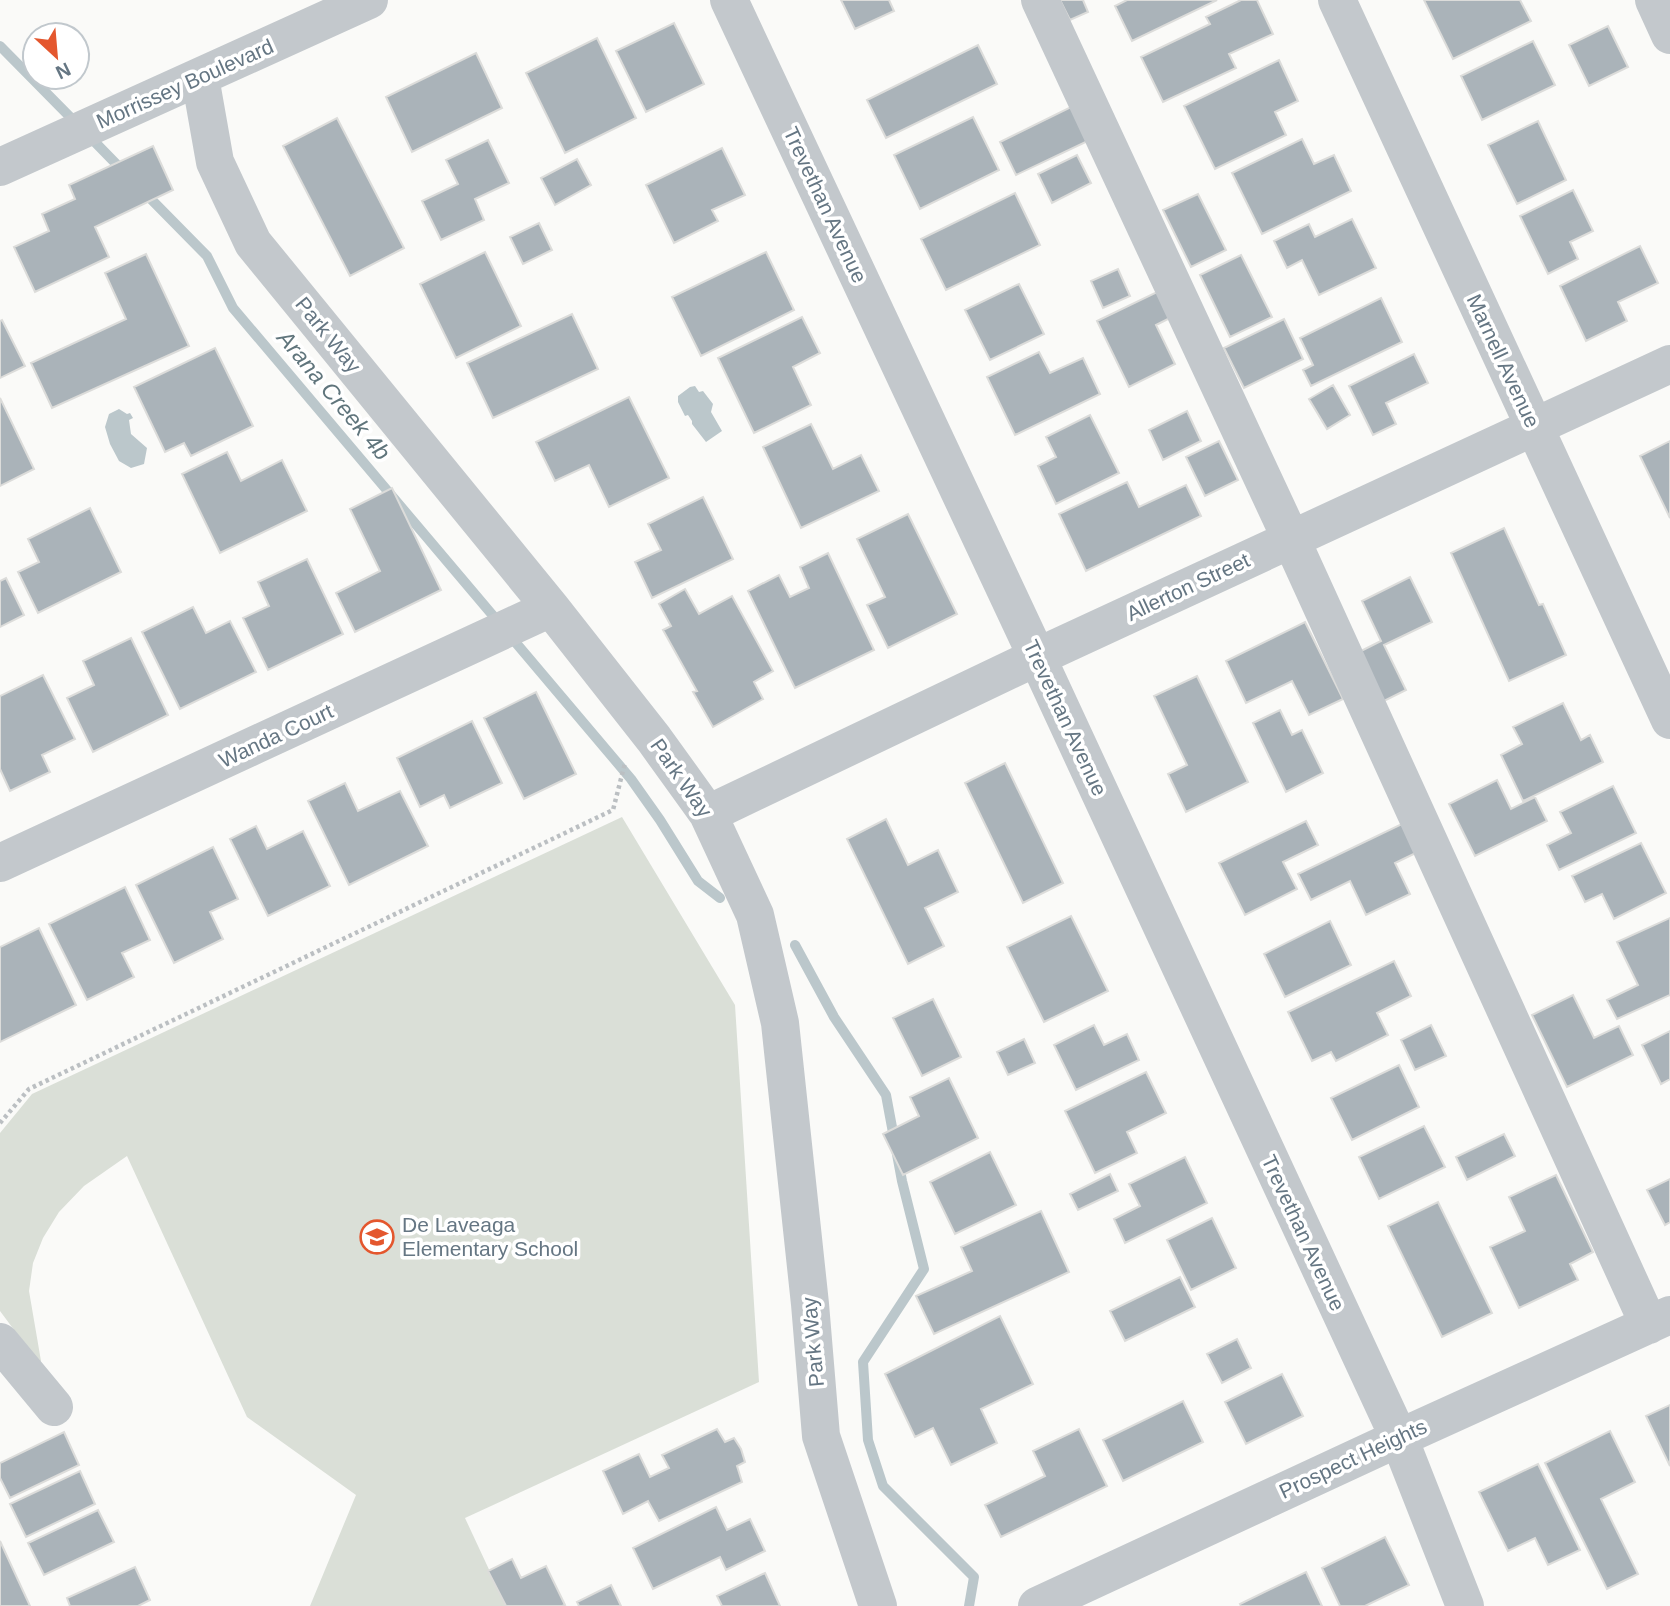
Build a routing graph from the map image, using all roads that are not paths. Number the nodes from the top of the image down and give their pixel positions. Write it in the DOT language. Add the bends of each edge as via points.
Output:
graph roads {
  1 [pos="369,0"];
  2 [pos="729,0"];
  3 [pos="1040,0"];
  4 [pos="1337,0"];
  5 [pos="1654,0"];
  6 [pos="1670,35"];
  7 [pos="200,77"];
  8 [pos="0,167"];
  9 [pos="1670,364"];
  10 [pos="1533,427"];
  11 [pos="1291,539"];
  12 [pos="551,608"];
  13 [pos="1037,657"];
  14 [pos="1670,720"];
  15 [pos="708,814"];
  16 [pos="0,863"];
  17 [pos="1659,1320"];
  18 [pos="0,1342"];
  19 [pos="54,1407"];
  20 [pos="1399,1438"];
  21 [pos="878,1606"];
  22 [pos="1037,1606"];
  23 [pos="1465,1606"];
  1 -- 7 [label="street, Morrissey Boulevard"];
  2 -- 13 [label="street, Trevethan Avenue"];
  3 -- 11 [label="street"];
  4 -- 10 [label="street, Marnell Avenue"];
  5 -- 6 [label="street"];
  7 -- 8 [label="street, Morrissey Boulevard"];
  7 -- 12 [label="street, Park Way" via="215,162 253,243"];
  9 -- 10 [label="street, Allerton Street"];
  10 -- 11 [label="street, Allerton Street"];
  10 -- 14 [label="street, Marnell Avenue"];
  11 -- 13 [label="street, Allerton Street"];
  11 -- 17 [label="street"];
  12 -- 15 [label="street, Park Way"];
  12 -- 16 [label="street, Wanda Court"];
  13 -- 15 [label="street, Allerton Street"];
  13 -- 20 [label="street, Trevethan Avenue"];
  15 -- 21 [label="street, Park Way" via="755,915 780,1023 821,1436"];
  17 -- 20 [label="street, Prospect Heights"];
  18 -- 19 [label="street"];
  20 -- 22 [label="street, Prospect Heights"];
  20 -- 23 [label="street, Trevethan Avenue"];
}
